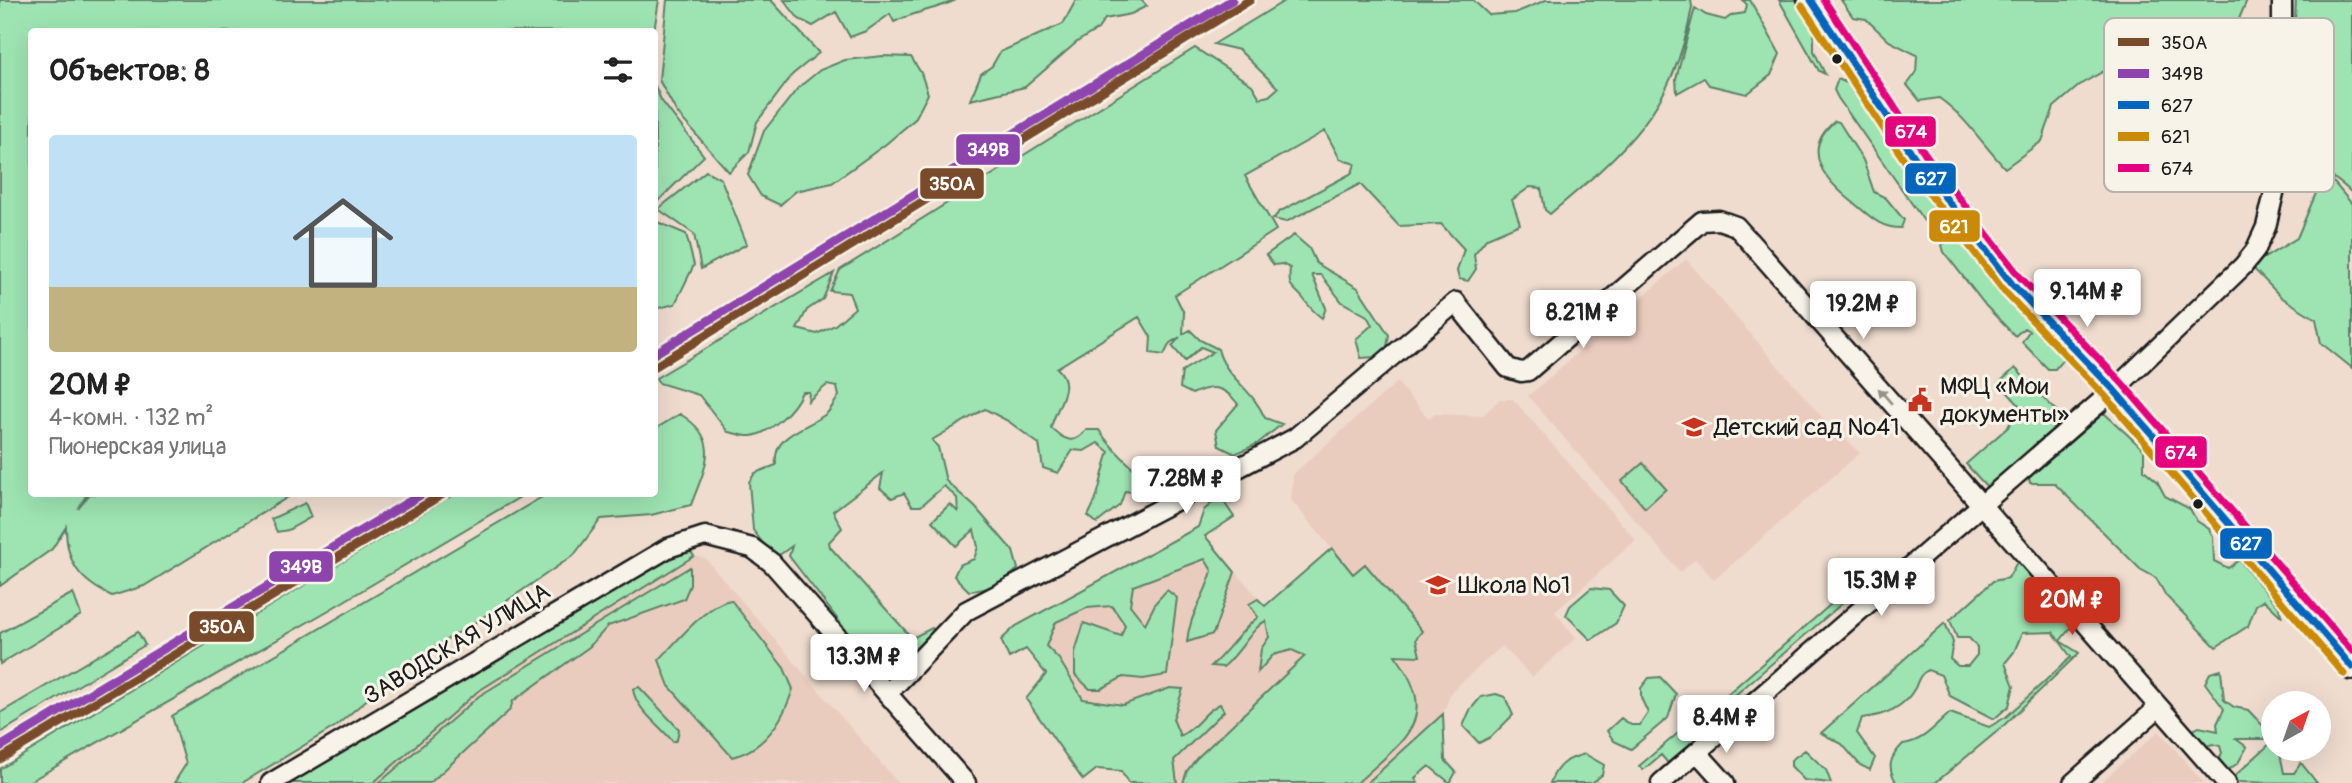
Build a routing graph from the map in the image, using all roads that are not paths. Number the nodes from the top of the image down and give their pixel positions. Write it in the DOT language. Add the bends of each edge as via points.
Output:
graph roads {
  1 [pos="1811,0"];
  2 [pos="2283,0"];
  3 [pos="2283,18"];
  4 [pos="2276,192"];
  5 [pos="2114,390"];
  6 [pos="1982,505"];
  7 [pos="2352,667"];
  8 [pos="888,693"];
  9 [pos="2159,707"];
  10 [pos="1698,752"];
  11 [pos="271,783"];
  12 [pos="966,783"];
  13 [pos="1661,783"];
  14 [pos="1725,783"];
  15 [pos="2073,783"];
  16 [pos="2226,783"];
  1 -- 5 [label="main road" via="1917,162 1961,220 2012,284"];
  2 -- 3 [label="street"];
  4 -- 5 [label="street" via="2266,227 2243,266"];
  5 -- 6 [label="street"];
  5 -- 7 [label="main road"];
  6 -- 8 [label="street, one-way" via="1736,226 1702,221 1535,366 1521,372 1508,368 1456,303 1295,438 966,611"];
  6 -- 9 [label="street"];
  6 -- 10 [label="street"];
  8 -- 11 [label="street, ЗАВОДСКАЯ УЛИЦА" via="790,581 752,548 705,536 668,548"];
  8 -- 12 [label="street, ЗАВОДСКАЯ УЛИЦА"];
  9 -- 15 [label="street"];
  9 -- 16 [label="street"];
  10 -- 13 [label="street"];
  10 -- 14 [label="street"];
}
